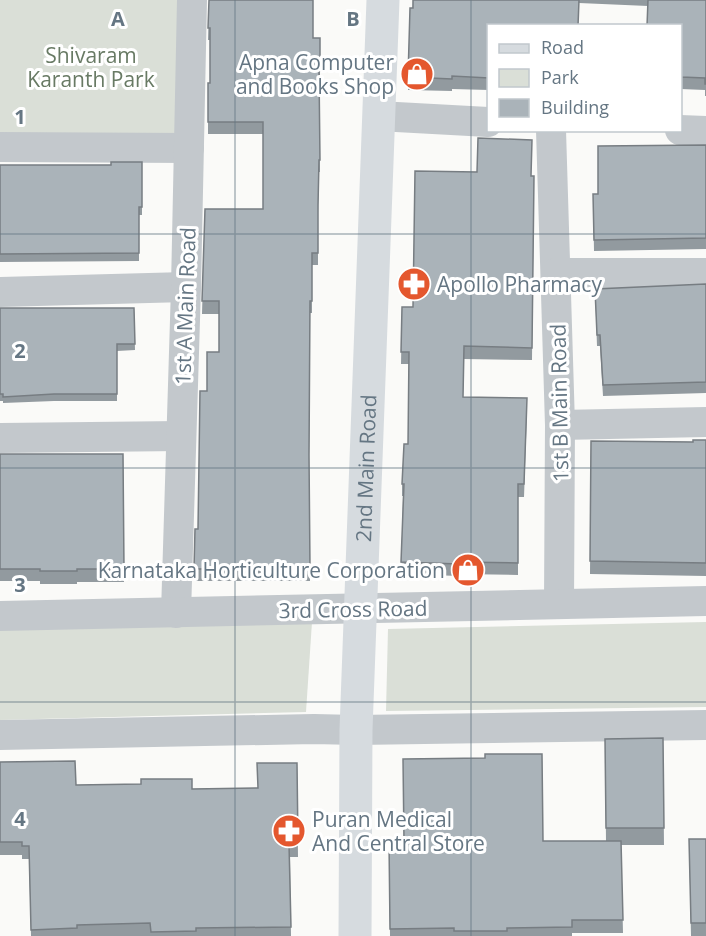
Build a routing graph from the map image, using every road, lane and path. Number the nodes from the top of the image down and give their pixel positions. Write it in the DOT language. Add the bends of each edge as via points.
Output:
graph roads {
  1 [pos="192,0"];
  2 [pos="383,0"];
  3 [pos="378,116"];
  4 [pos="487,122"];
  5 [pos="682,130"];
  6 [pos="706,130"];
  7 [pos="550,132"];
  8 [pos="0,147"];
  9 [pos="189,148"];
  10 [pos="556,273"];
  11 [pos="706,273"];
  12 [pos="186,287"];
  13 [pos="0,292"];
  14 [pos="706,422"];
  15 [pos="560,426"];
  16 [pos="181,436"];
  17 [pos="0,438"];
  18 [pos="706,601"];
  19 [pos="559,604"];
  20 [pos="361,609"];
  21 [pos="176,613"];
  22 [pos="0,616"];
  23 [pos="706,725"];
  24 [pos="356,730"];
  25 [pos="0,735"];
  26 [pos="355,936"];
  1 -- 9 [label="street, 1st A Main Road"];
  2 -- 3 [label="main road, 2nd Main Road"];
  3 -- 4 [label="street"];
  3 -- 20 [label="main road, 2nd Main Road"];
  5 -- 6 [label="street"];
  7 -- 10 [label="street, 1st B Main Road"];
  8 -- 9 [label="street"];
  9 -- 12 [label="street, 1st A Main Road"];
  10 -- 11 [label="street"];
  10 -- 15 [label="street, 1st B Main Road"];
  12 -- 13 [label="street"];
  12 -- 16 [label="street, 1st A Main Road"];
  14 -- 15 [label="street"];
  15 -- 19 [label="street, 1st B Main Road"];
  16 -- 17 [label="street"];
  16 -- 21 [label="street, 1st A Main Road"];
  18 -- 19 [label="street, 3rd Cross Road"];
  19 -- 20 [label="street, 3rd Cross Road"];
  20 -- 21 [label="street, 3rd Cross Road"];
  20 -- 24 [label="main road, 2nd Main Road"];
  21 -- 22 [label="street, 3rd Cross Road"];
  23 -- 24 [label="street"];
  24 -- 25 [label="street"];
  24 -- 26 [label="main road, 2nd Main Road"];
}
